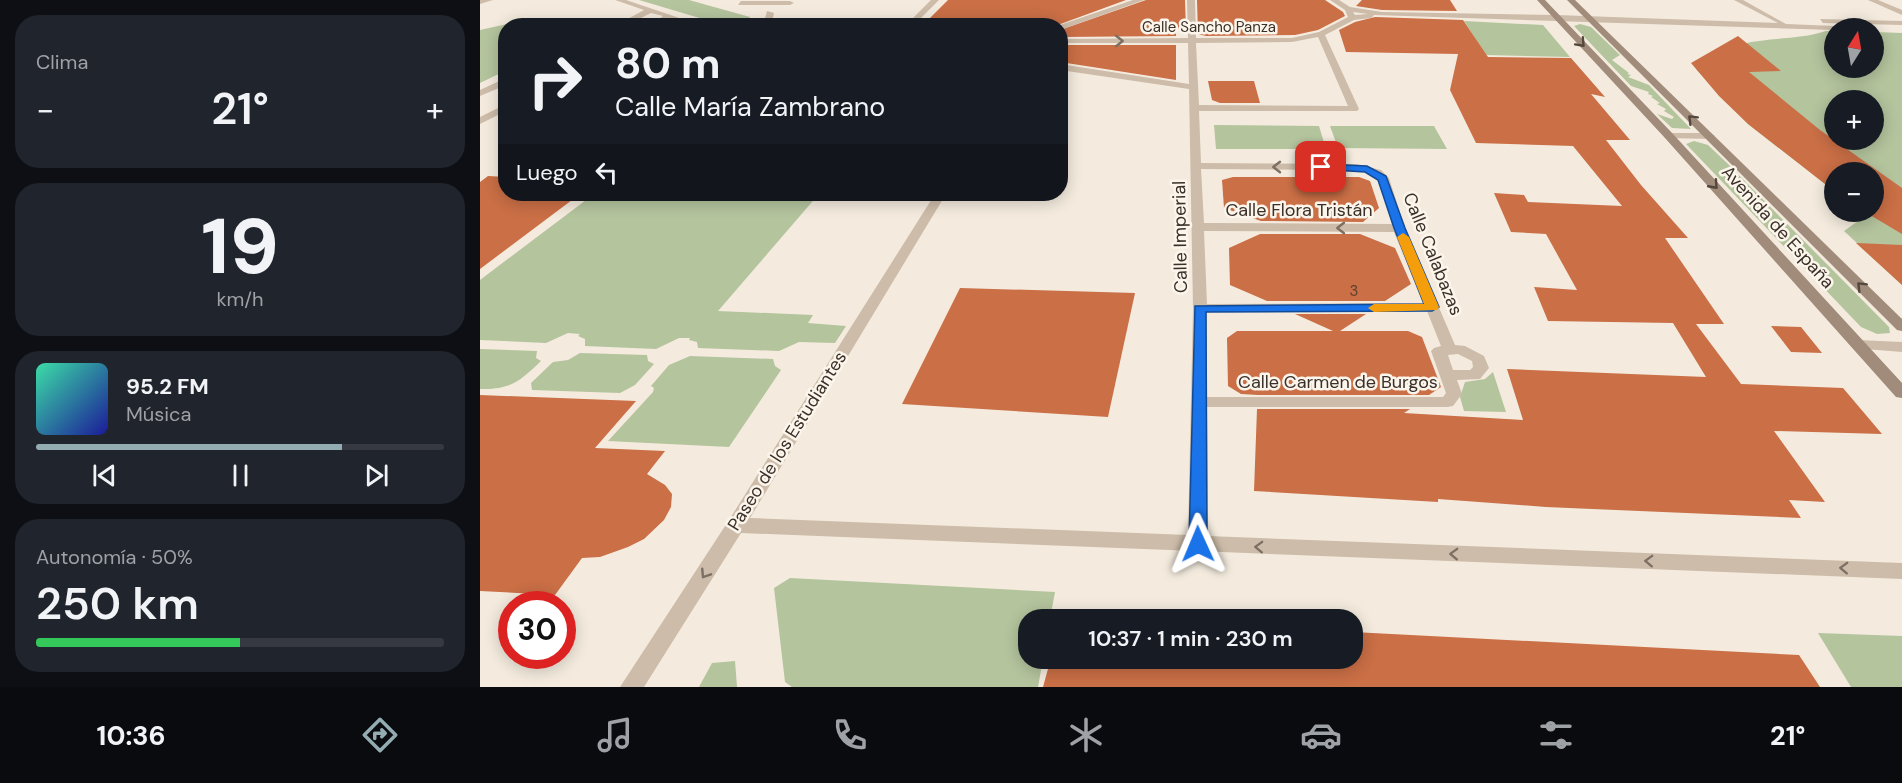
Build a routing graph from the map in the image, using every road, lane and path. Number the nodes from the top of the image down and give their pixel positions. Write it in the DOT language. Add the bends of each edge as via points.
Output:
graph roads {
  1 [pos="489,0"];
  2 [pos="619,0"];
  3 [pos="732,0"];
  4 [pos="935,0"];
  5 [pos="1140,0"];
  6 [pos="1191,0"];
  7 [pos="1334,0"];
  8 [pos="1541,0"];
  9 [pos="1571,0"];
  10 [pos="1738,0"];
  11 [pos="1872,0"];
  12 [pos="794,1"];
  13 [pos="480,2"];
  14 [pos="741,3"];
  15 [pos="1348,9"];
  16 [pos="650,10"];
  17 [pos="770,13"];
  18 [pos="1382,14"];
  19 [pos="1902,14"];
  20 [pos="669,16"];
  21 [pos="1588,16"];
  22 [pos="1557,17"];
  23 [pos="634,18"];
  24 [pos="666,18"];
  25 [pos="675,18"];
  26 [pos="769,18"];
  27 [pos="916,18"];
  28 [pos="1352,18"];
  29 [pos="1773,20"];
  30 [pos="1902,23"];
  31 [pos="1068,24"];
  32 [pos="1797,27"];
  33 [pos="1824,28"];
  34 [pos="1884,30"];
  35 [pos="1902,31"];
  36 [pos="1321,34"];
  37 [pos="1068,41"];
  38 [pos="1194,42"];
  39 [pos="1068,68"];
  40 [pos="498,85"];
  41 [pos="1194,87"];
  42 [pos="480,93"];
  43 [pos="1195,108"];
  44 [pos="498,111"];
  45 [pos="480,121"];
  46 [pos="1669,136"];
  47 [pos="1710,136"];
  48 [pos="1196,166"];
  49 [pos="936,201"];
  50 [pos="1198,227"];
  51 [pos="1399,228"];
  52 [pos="1432,307"];
  53 [pos="1200,308"];
  54 [pos="1902,327"];
  55 [pos="1447,343"];
  56 [pos="1858,345"];
  57 [pos="1902,347"];
  58 [pos="1448,375"];
  59 [pos="1902,393"];
  60 [pos="1198,402"];
  61 [pos="736,525"];
  62 [pos="1198,544"];
  63 [pos="1902,571"];
  64 [pos="631,687"];
  1 -- 13 [label="street"];
  2 -- 16 [label="street"];
  3 -- 14 [label="street"];
  4 -- 27 [label="street"];
  5 -- 31 [label="street"];
  6 -- 38 [label="street, Calle Imperial"];
  7 -- 15 [label="street"];
  8 -- 22 [label="main road, Avenida de España"];
  9 -- 21 [label="main road, Avenida de España"];
  10 -- 29 [label="street"];
  11 -- 19 [label="street"];
  12 -- 14 [label="street"];
  12 -- 17 [label="street"];
  14 -- 17 [label="street"];
  15 -- 18 [label="street"];
  15 -- 28 [label="street"];
  16 -- 20 [label="street"];
  16 -- 23 [label="street"];
  17 -- 26 [label="street"];
  18 -- 22 [label="street"];
  18 -- 28 [label="street"];
  20 -- 24 [label="street"];
  20 -- 25 [label="street"];
  21 -- 22 [label="street"];
  21 -- 29 [label="street"];
  21 -- 32 [label="street"];
  47 -- 21 [label="main road, Avenida de España, one-way"];
  22 -- 46 [label="main road, Avenida de España, one-way"];
  28 -- 36 [label="street, Calle Sancho Panza"];
  29 -- 30 [label="street"];
  29 -- 32 [label="street"];
  32 -- 33 [label="street"];
  34 -- 35 [label="street"];
  36 -- 38 [label="street, Calle Sancho Panza" via="1276,41"];
  36 -- 43 [label="street" via="1354,109"];
  37 -- 38 [label="street, Calle Sancho Panza, one-way"];
  38 -- 41 [label="street, Calle Imperial"];
  39 -- 41 [label="street"];
  40 -- 42 [label="street"];
  41 -- 43 [label="street, Calle Imperial"];
  43 -- 48 [label="street, Calle Imperial"];
  44 -- 45 [label="street"];
  46 -- 47 [label="street"];
  46 -- 56 [label="main road, Avenida de España, one-way"];
  54 -- 47 [label="main road, Avenida de España, one-way"];
  48 -- 50 [label="street, Calle Imperial"];
  51 -- 48 [label="street, Calle Calabazas, one-way" via="1383,178 1367,169"];
  49 -- 61 [label="street, Paseo de los Estudiantes"];
  51 -- 50 [label="street, Calle Flora Tristán, one-way"];
  50 -- 53 [label="street, Calle Imperial"];
  51 -- 52 [label="street, Calle Calabazas"];
  52 -- 53 [label="street"];
  52 -- 55 [label="street, Calle Calabazas"];
  53 -- 60 [label="street, Calle Imperial"];
  55 -- 58 [label="street, Calle Carmen de Burgos" via="1439,351"];
  55 -- 58 [label="street" via="1474,354 1481,368 1474,375"];
  56 -- 57 [label="street"];
  56 -- 59 [label="main road, Avenida de España"];
  58 -- 60 [label="street, Calle Carmen de Burgos" via="1454,394 1447,402"];
  60 -- 62 [label="street, Calle Imperial"];
  61 -- 62 [label="street"];
  61 -- 64 [label="street, Paseo de los Estudiantes, one-way"];
  63 -- 62 [label="street, one-way"];
}
